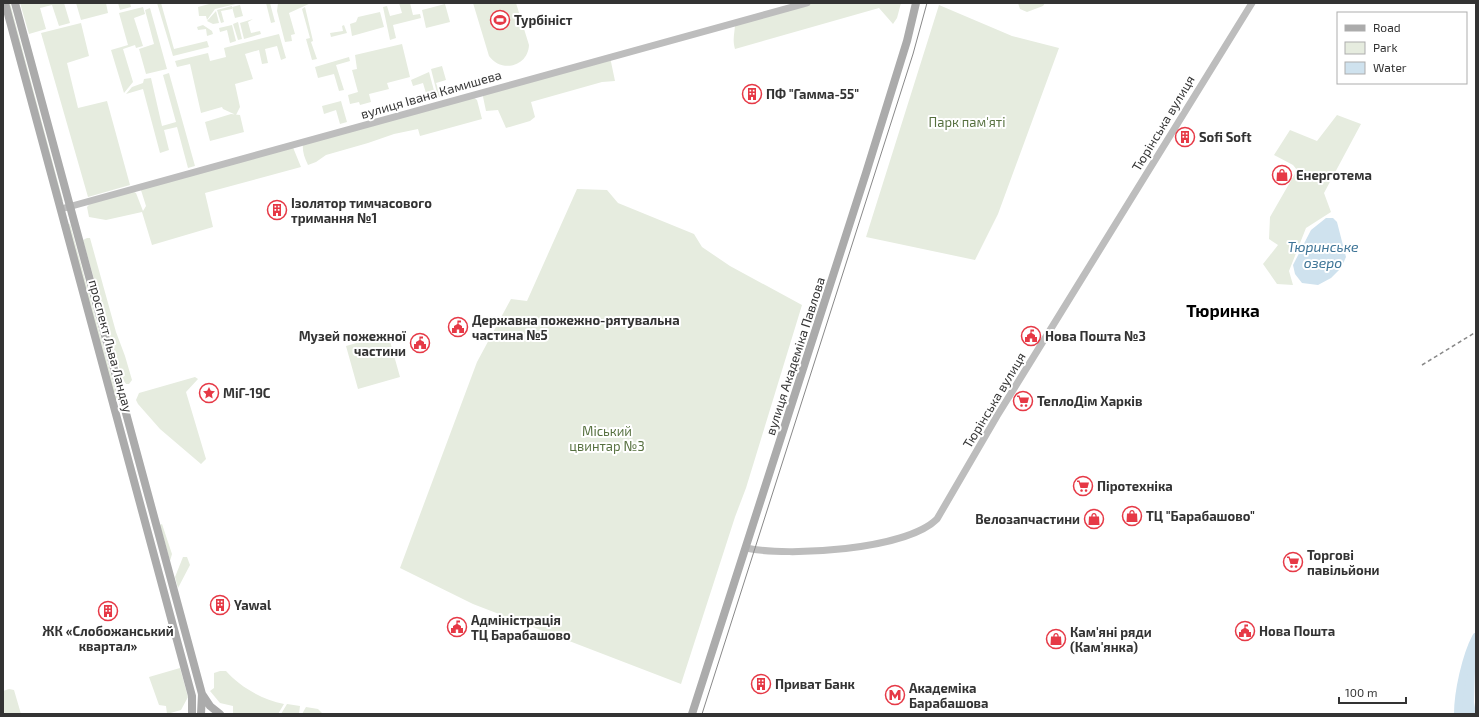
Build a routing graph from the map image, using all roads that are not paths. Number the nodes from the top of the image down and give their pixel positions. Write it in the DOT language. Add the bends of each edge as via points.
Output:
graph roads {
  1 [pos="5,3"];
  2 [pos="14,3"];
  3 [pos="807,3"];
  4 [pos="916,3"];
  5 [pos="1252,3"];
  6 [pos="70,206"];
  7 [pos="61,209"];
  8 [pos="746,548"];
  9 [pos="202,694"];
  10 [pos="192,696"];
  11 [pos="202,713"];
  12 [pos="192,714"];
  13 [pos="220,714"];
  14 [pos="692,714"];
  1 -- 7 [label="main road, проспект Льва Ландау"];
  2 -- 6 [label="main road, проспект Льва Ландау"];
  3 -- 6 [label="main road, вулиця Івана Камишева"];
  4 -- 8 [label="main road, вулиця Академіка Павлова" via="866,173"];
  5 -- 8 [label="main road, Тюрінська вулиця" via="937,519 915,532 868,546 778,552"];
  6 -- 7 [label="main road, вулиця Івана Камишева"];
  6 -- 9 [label="main road, проспект Льва Ландау"];
  7 -- 10 [label="main road, проспект Льва Ландау"];
  8 -- 14 [label="main road, вулиця Академіка Павлова"];
  9 -- 11 [label="main road"];
  9 -- 13 [label="main road" via="210,706"];
  10 -- 11 [label="main road"];
  10 -- 12 [label="main road"];
}
